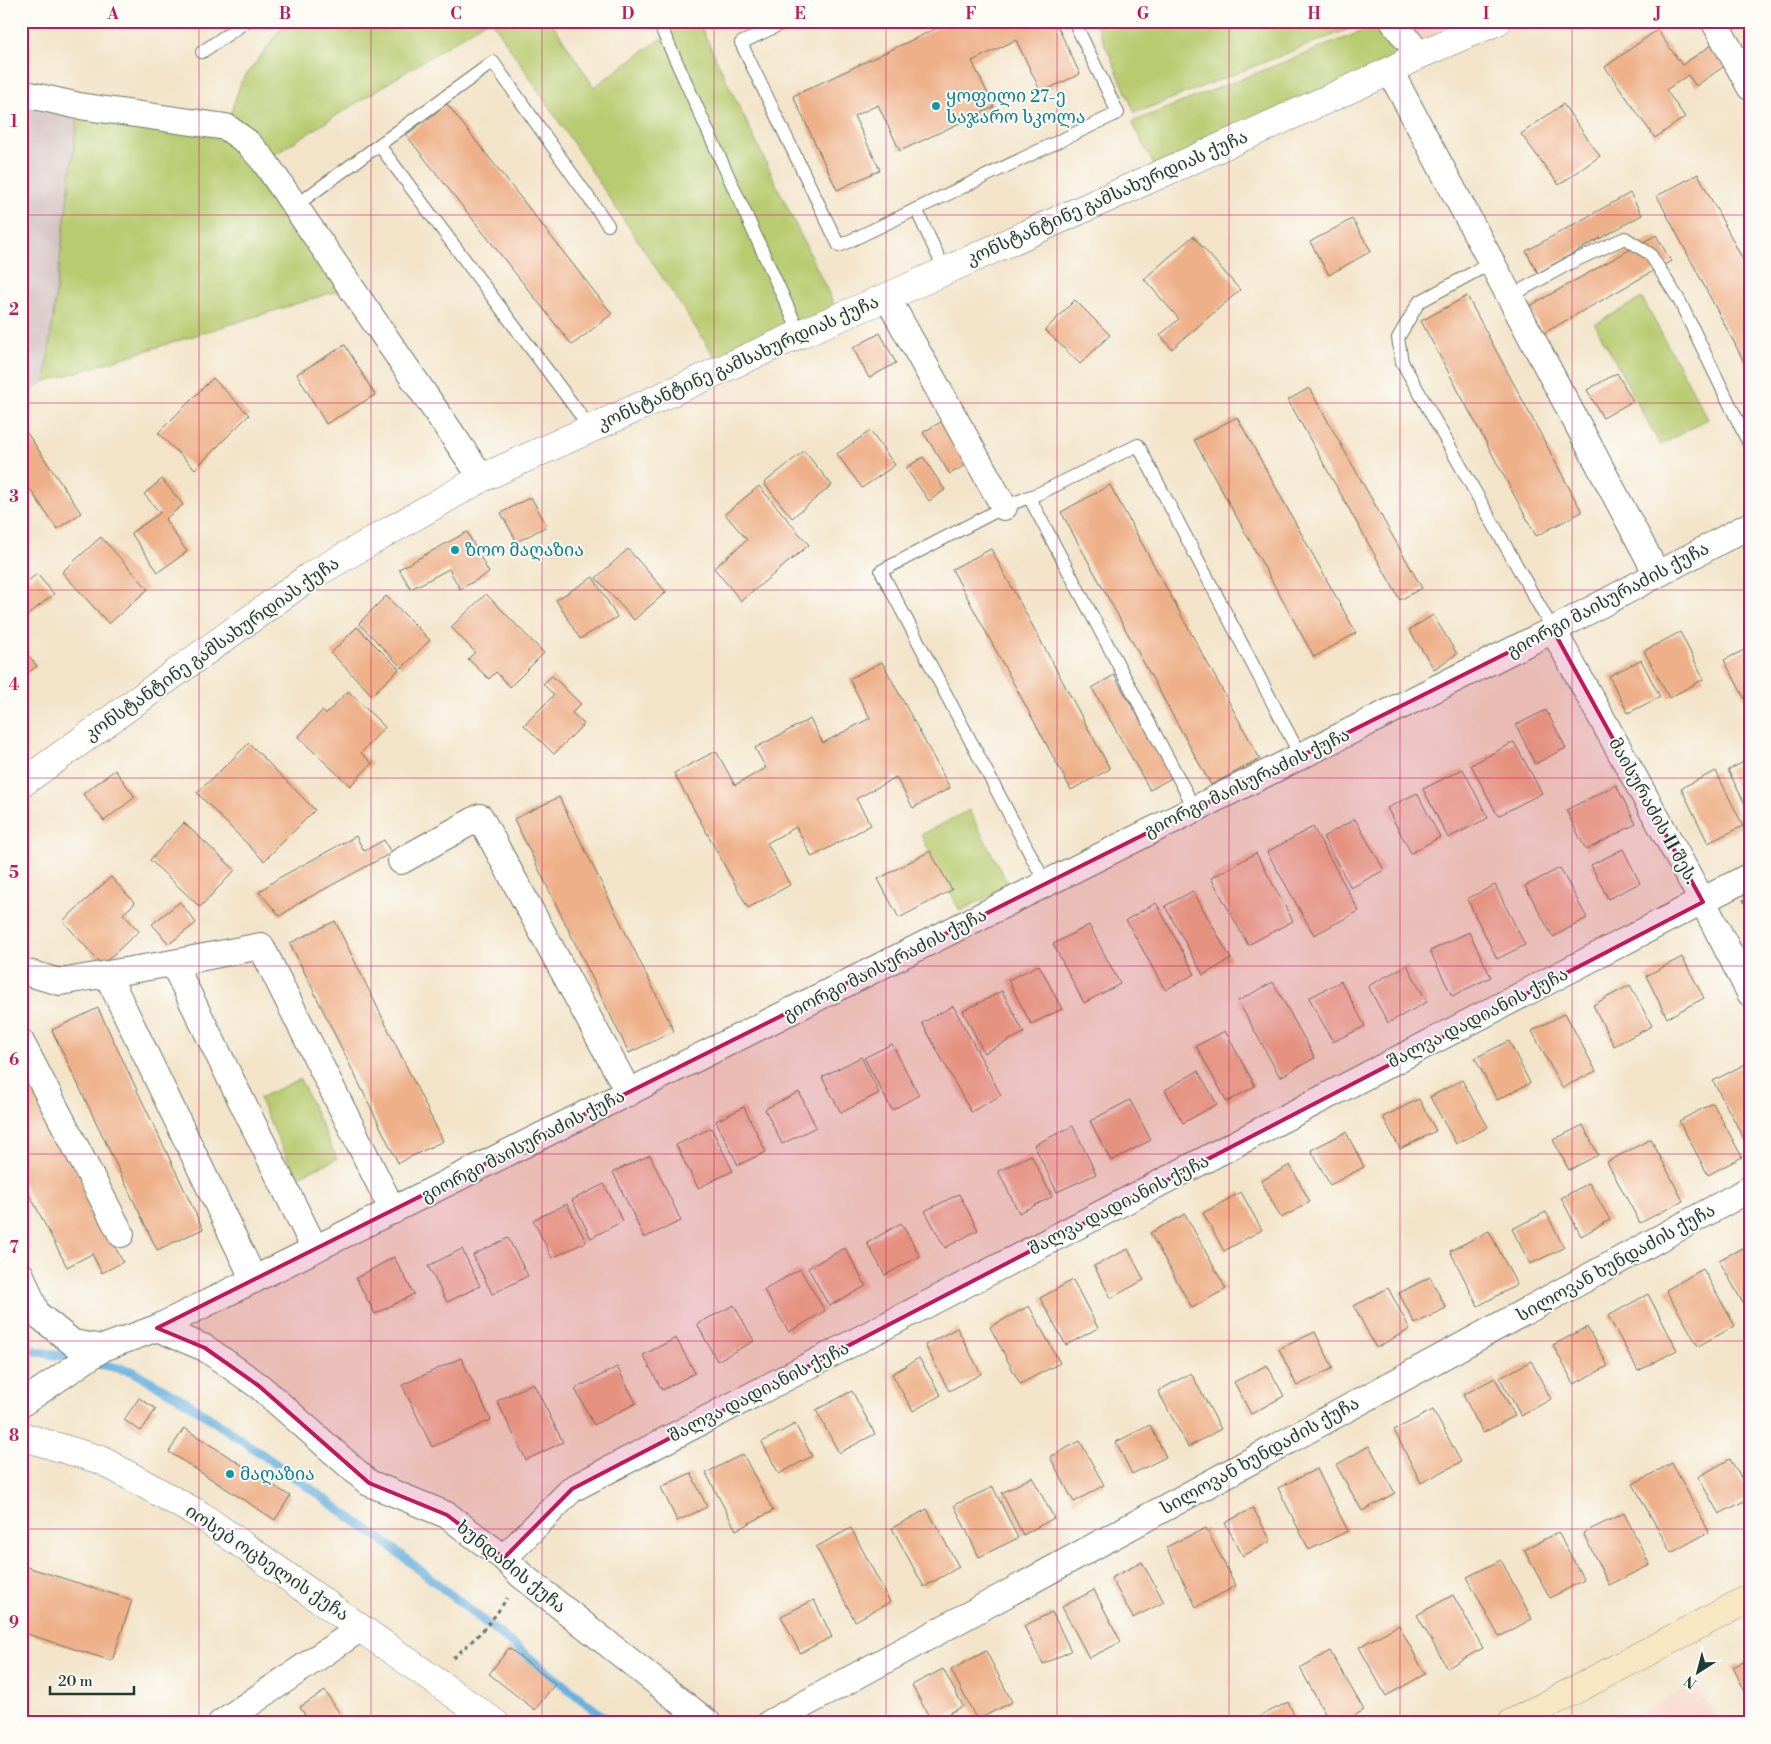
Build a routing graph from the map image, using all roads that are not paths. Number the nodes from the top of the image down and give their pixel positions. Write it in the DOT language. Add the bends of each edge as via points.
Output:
graph roads {
  1 [pos="247,21"];
  2 [pos="658,21"];
  3 [pos="787,21"];
  4 [pos="1074,21"];
  5 [pos="1393,21"];
  6 [pos="1498,21"];
  7 [pos="1714,21"];
  8 [pos="202,52"];
  9 [pos="1419,55"];
  10 [pos="1390,71"];
  11 [pos="1750,87"];
  12 [pos="21,93"];
  13 [pos="379,145"];
  14 [pos="295,206"];
  15 [pos="916,209"];
  16 [pos="608,225"];
  17 [pos="1491,263"];
  18 [pos="945,271"];
  19 [pos="887,297"];
  20 [pos="1509,297"];
  21 [pos="800,334"];
  22 [pos="591,429"];
  23 [pos="1750,446"];
  24 [pos="482,478"];
  25 [pos="1029,497"];
  26 [pos="1004,507"];
  27 [pos="1750,525"];
  28 [pos="1657,574"];
  29 [pos="1553,630"];
  30 [pos="1301,757"];
  31 [pos="21,784"];
  32 [pos="1195,809"];
  33 [pos="401,861"];
  34 [pos="1750,876"];
  35 [pos="1046,884"];
  36 [pos="1703,902"];
  37 [pos="173,963"];
  38 [pos="21,971"];
  39 [pos="107,974"];
  40 [pos="1750,994"];
  41 [pos="21,1042"];
  42 [pos="629,1093"];
  43 [pos="1750,1190"];
  44 [pos="393,1210"];
  45 [pos="121,1234"];
  46 [pos="314,1249"];
  47 [pos="21,1275"];
  48 [pos="254,1280"];
  49 [pos="157,1328"];
  50 [pos="103,1348"];
  51 [pos="25,1401"];
  52 [pos="21,1436"];
  53 [pos="504,1558"];
  54 [pos="1750,1598"];
  55 [pos="361,1628"];
  56 [pos="220,1723"];
  57 [pos="495,1723"];
  58 [pos="708,1723"];
  59 [pos="770,1723"];
  60 [pos="1512,1723"];
  1 -- 8 [label="lane"];
  2 -- 21 [label="lane"];
  3 -- 15 [label="lane" via="741,43 838,246"];
  4 -- 15 [label="lane" via="1118,113"];
  5 -- 9 [label="street"];
  6 -- 9 [label="street, კონსტანტინე გამსახურდიას ქუჩა"];
  7 -- 11 [label="street"];
  9 -- 10 [label="street, კონსტანტინე გამსახურდიას ქუჩა"];
  10 -- 17 [label="street"];
  10 -- 18 [label="street, კონსტანტინე გამსახურდიას ქუჩა"];
  12 -- 14 [label="street" via="79,106 226,127 247,142 264,161"];
  13 -- 14 [label="lane"];
  13 -- 16 [label="lane" via="493,62"];
  13 -- 22 [label="lane"];
  14 -- 24 [label="street"];
  15 -- 18 [label="lane"];
  17 -- 20 [label="street"];
  17 -- 29 [label="lane" via="1418,302 1398,338 1402,362"];
  18 -- 19 [label="street, კონსტანტინე გამსახურდიას ქუჩა"];
  19 -- 21 [label="street, კონსტანტინე გამსახურდიას ქუჩა"];
  19 -- 26 [label="street"];
  20 -- 23 [label="lane" via="1570,263 1625,238 1650,254 1679,300"];
  20 -- 28 [label="street"];
  21 -- 22 [label="street, კონსტანტინე გამსახურდიას ქუჩა"];
  22 -- 24 [label="street, კონსტანტინე გამსახურდიას ქუჩა"];
  24 -- 31 [label="street, კონსტანტინე გამსახურდიას ქუჩა" via="309,577"];
  25 -- 26 [label="lane"];
  25 -- 30 [label="lane" via="1138,445"];
  25 -- 32 [label="lane"];
  26 -- 35 [label="lane" via="881,572"];
  27 -- 28 [label="street, გიორგი მაისურაძის ქუჩა"];
  28 -- 29 [label="street, გიორგი მაისურაძის ქუჩა"];
  29 -- 30 [label="street, გიორგი მაისურაძის ქუჩა"];
  29 -- 36 [label="street, მაისურაძის II შეს."];
  30 -- 32 [label="street, გიორგი მაისურაძის ქუჩა"];
  32 -- 35 [label="street, გიორგი მაისურაძის ქუჩა"];
  33 -- 42 [label="street" via="480,817"];
  34 -- 36 [label="street, შალვა დადიანის ქუჩა"];
  35 -- 42 [label="street, გიორგი მაისურაძის ქუჩა"];
  36 -- 40 [label="street, მაისურაძის II შეს."];
  36 -- 53 [label="street, შალვა დადიანის ქუჩა" via="572,1490"];
  37 -- 39 [label="street"];
  37 -- 44 [label="street" via="261,946"];
  37 -- 46 [label="street"];
  38 -- 39 [label="street" via="60,982"];
  39 -- 48 [label="street"];
  41 -- 45 [label="street"];
  42 -- 44 [label="street, გიორგი მაისურაძის ქუჩა"];
  43 -- 59 [label="street, სილოვან ხუნდაძის ქუჩა"];
  44 -- 46 [label="street, გიორგი მაისურაძის ქუჩა"];
  46 -- 48 [label="street, გიორგი მაისურაძის ქუჩა"];
  47 -- 50 [label="street" via="37,1314 72,1344"];
  48 -- 49 [label="street, გიორგი მაისურაძის ქუჩა"];
  49 -- 50 [label="street, გიორგი მაისურაძის ქუჩა"];
  49 -- 53 [label="street, ხუნდაძის ქუჩა" via="205,1348 259,1386 368,1483 447,1516"];
  50 -- 51 [label="street, გიორგი მაისურაძის ქუჩა"];
  52 -- 55 [label="street, იოსებ ოცხელის ქუჩა" via="101,1460 200,1515"];
  53 -- 58 [label="street, ხუნდაძის ქუჩა" via="521,1575"];
  54 -- 60 [label="main road"];
  55 -- 56 [label="street"];
  55 -- 57 [label="street, იოსებ ოცხელის ქუჩა"];
}
